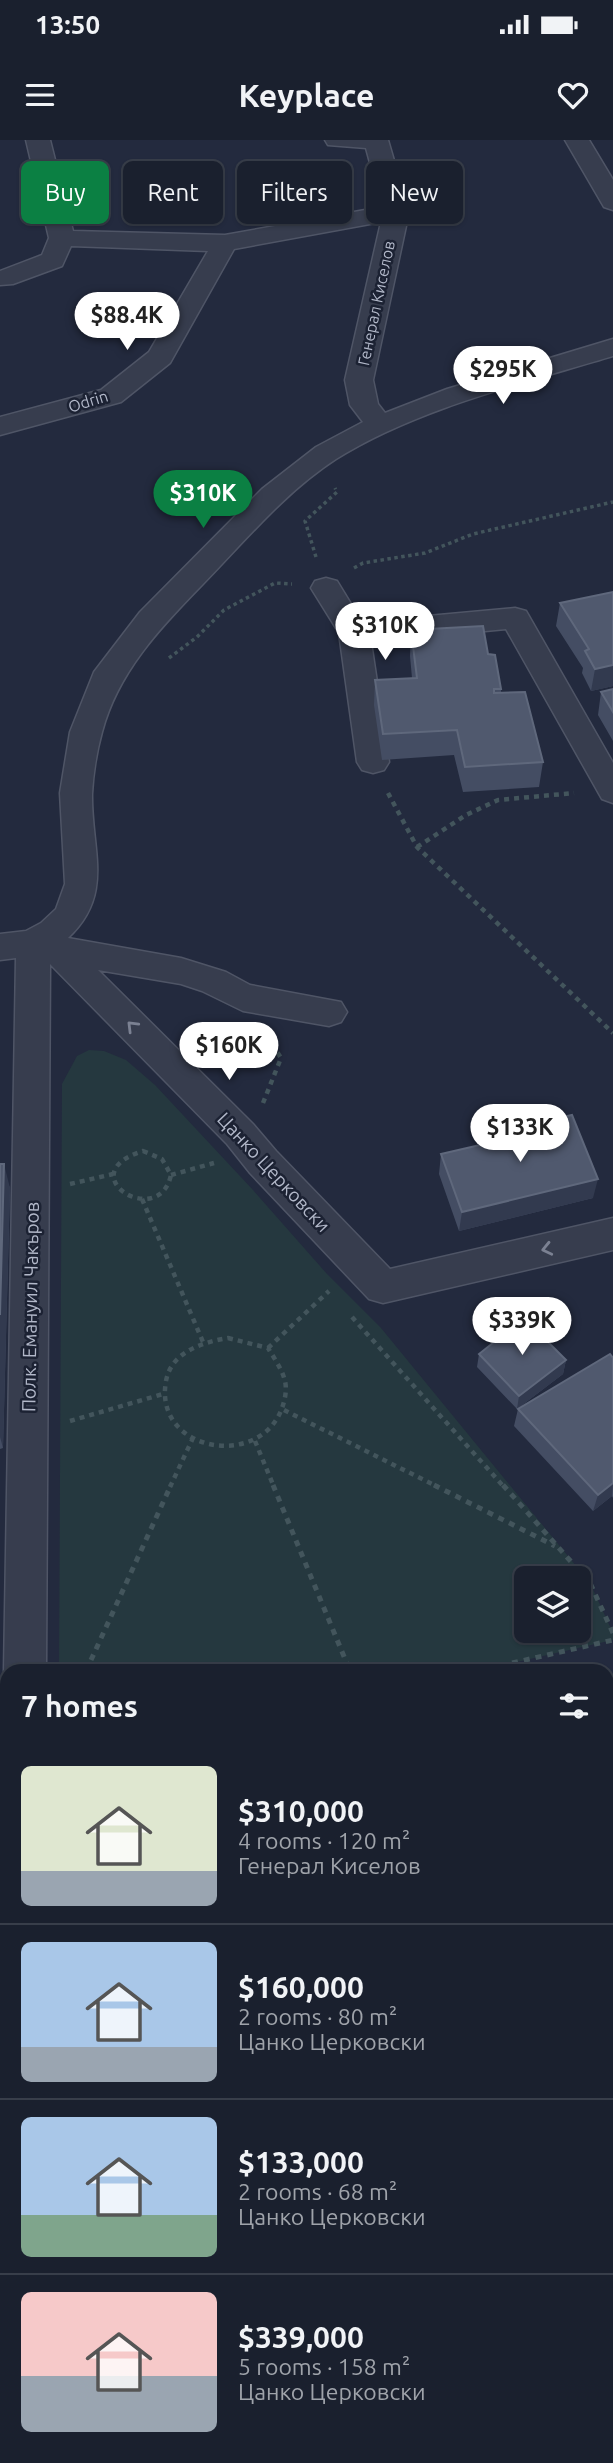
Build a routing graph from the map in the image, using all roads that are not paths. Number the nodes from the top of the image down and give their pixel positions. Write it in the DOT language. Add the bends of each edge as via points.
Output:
graph roads {
  1 [pos="38,140"];
  2 [pos="337,140"];
  3 [pos="376,140"];
  4 [pos="577,140"];
  5 [pos="382,161"];
  6 [pos="613,202"];
  7 [pos="366,217"];
  8 [pos="393,224"];
  9 [pos="62,238"];
  10 [pos="225,243"];
  11 [pos="4,278"];
  12 [pos="613,347"];
  13 [pos="380,425"];
  14 [pos="0,426"];
  15 [pos="326,588"];
  16 [pos="354,633"];
  17 [pos="373,762"];
  18 [pos="612,790"];
  19 [pos="30,946"];
  20 [pos="329,1012"];
  21 [pos="612,1235"];
  22 [pos="25,1664"];
  1 -- 9 [label="street"];
  2 -- 3 [label="street"];
  3 -- 5 [label="street, Генерал Киселов"];
  4 -- 6 [label="street"];
  7 -- 10 [label="street"];
  8 -- 13 [label="street, Генерал Киселов" via="359,380 363,405"];
  9 -- 10 [label="street"];
  9 -- 11 [label="street" via="53,260"];
  10 -- 14 [label="street, Odrin" via="160,357 111,396"];
  12 -- 13 [label="street" via="457,395"];
  13 -- 19 [label="street" via="326,453 272,496 151,619 105,680 86,732 76,793 82,884 70,916"];
  15 -- 16 [label="street"];
  16 -- 17 [label="street"];
  16 -- 18 [label="street" via="515,618"];
  19 -- 20 [label="street" via="181,971 214,981 243,997"];
  21 -- 19 [label="street, Цанко Церковски, one-way" via="383,1287 240,1134"];
  19 -- 22 [label="street, Полк. Емануил Чакъров"];
}
